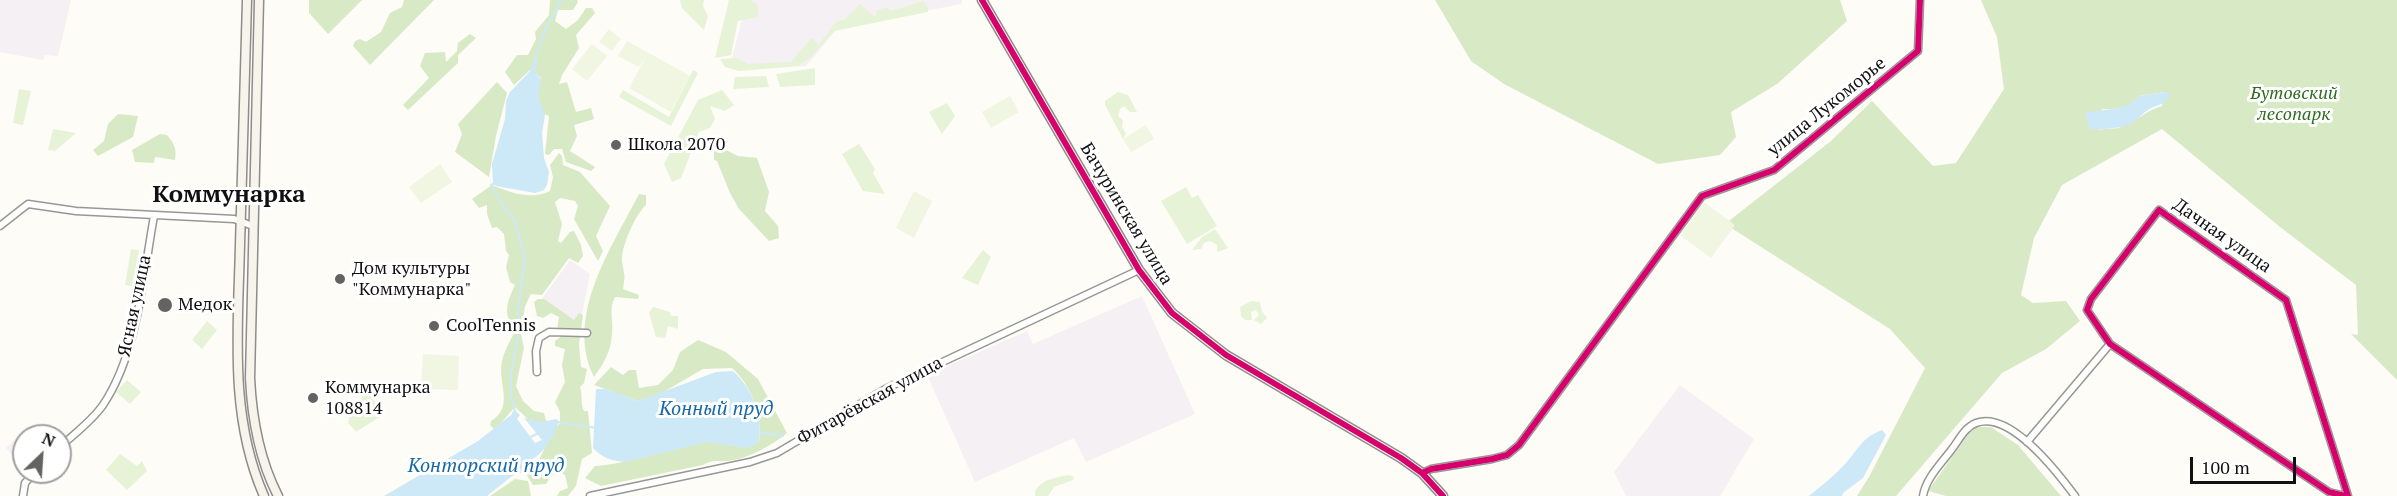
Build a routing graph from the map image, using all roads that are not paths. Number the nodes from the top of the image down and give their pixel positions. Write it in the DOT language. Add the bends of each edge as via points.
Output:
graph roads {
  1 [pos="248,0"];
  2 [pos="259,0"];
  3 [pos="982,0"];
  4 [pos="1920,0"];
  5 [pos="154,216"];
  6 [pos="240,221"];
  7 [pos="0,226"];
  8 [pos="253,226"];
  9 [pos="1139,270"];
  10 [pos="587,333"];
  11 [pos="2110,344"];
  12 [pos="537,372"];
  13 [pos="72,436"];
  14 [pos="2027,442"];
  15 [pos="1422,473"];
  16 [pos="608,494"];
  17 [pos="264,496"];
  18 [pos="278,496"];
  19 [pos="590,496"];
  20 [pos="1443,496"];
  21 [pos="1923,496"];
  22 [pos="2075,496"];
  23 [pos="2346,496"];
  1 -- 6 [label="main road"];
  2 -- 8 [label="main road"];
  3 -- 9 [label="main road, Бачуринская улица"];
  4 -- 15 [label="street, улица Лукоморье" via="1918,51 1774,170 1702,196 1519,445 1507,455"];
  5 -- 6 [label="street"];
  5 -- 7 [label="street" via="28,204"];
  5 -- 13 [label="street, Ясная улица" via="126,358 102,407"];
  6 -- 8 [label="street"];
  6 -- 17 [label="main road" via="240,406 247,449"];
  8 -- 18 [label="main road" via="251,395 259,445"];
  9 -- 15 [label="main road, Бачуринская улица" via="1172,313 1211,345"];
  9 -- 16 [label="street, Фитарёвская улица" via="887,388 777,453"];
  10 -- 12 [label="street" via="549,332 539,338"];
  11 -- 14 [label="street"];
  11 -- 23 [label="street, Дачная улица" via="2329,492"];
  11 -- 23 [label="street, Дачная улица" via="2087,310 2091,299 2160,210 2286,300"];
  14 -- 21 [label="street" via="1991,422 1969,427 1930,478"];
  14 -- 22 [label="street"];
  15 -- 20 [label="main road, Бачуринская улица"];
  16 -- 19 [label="street, Фитарёвская улица"];
}
